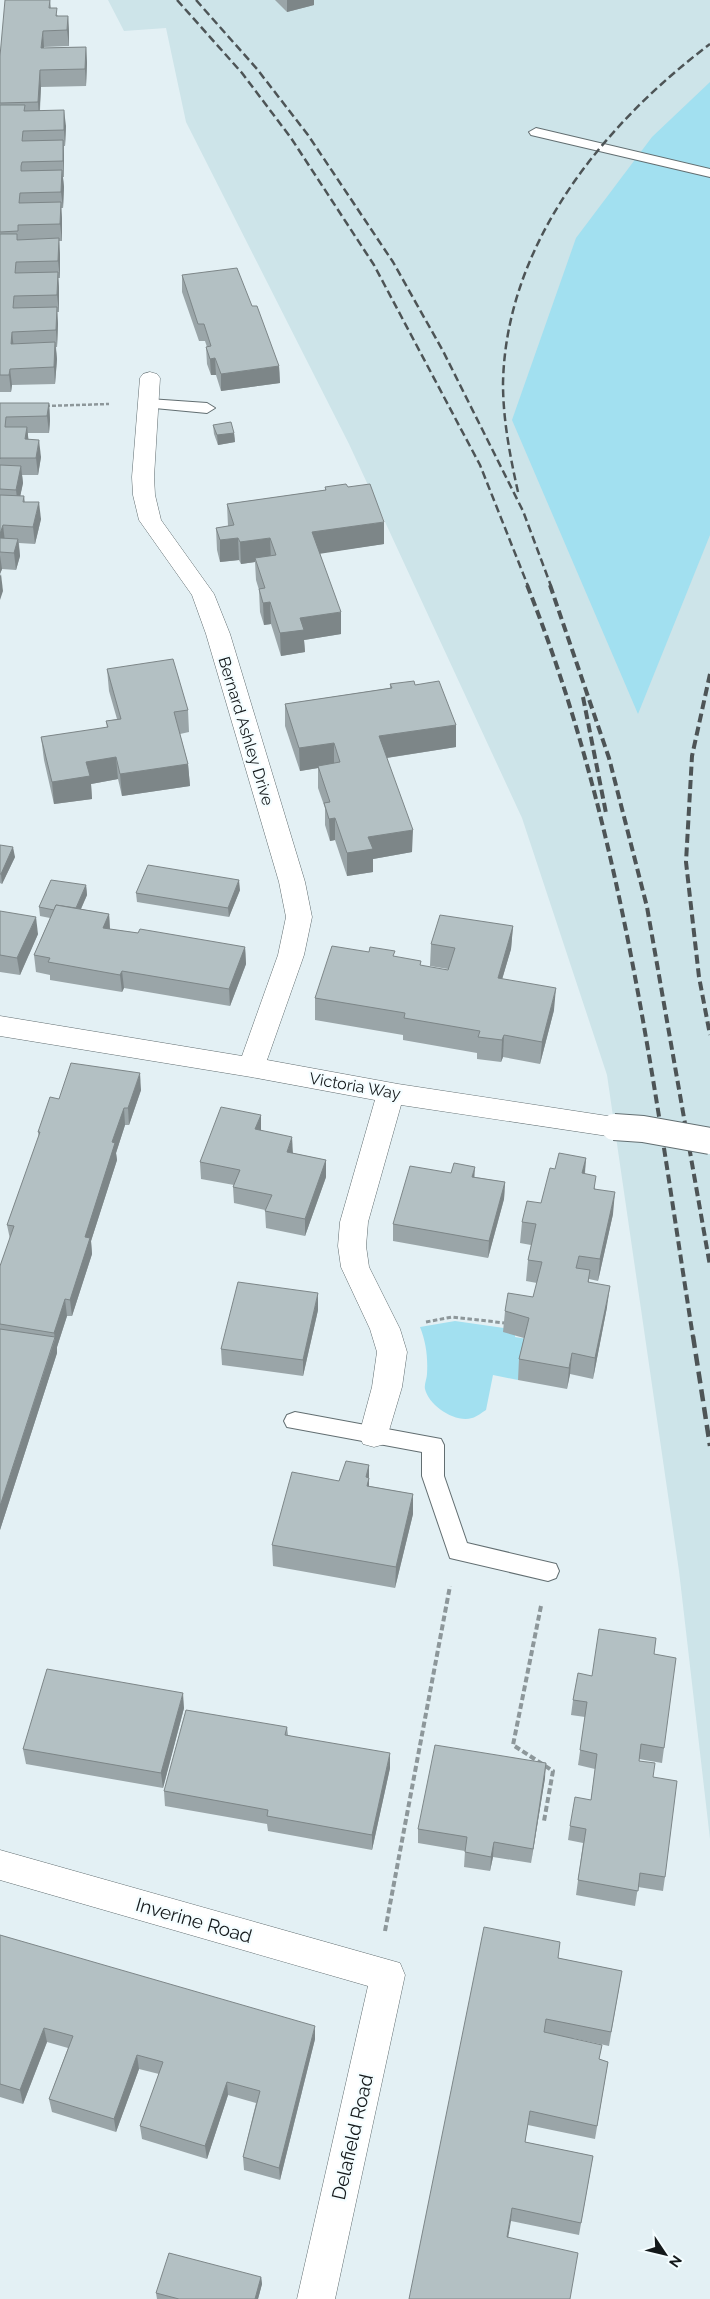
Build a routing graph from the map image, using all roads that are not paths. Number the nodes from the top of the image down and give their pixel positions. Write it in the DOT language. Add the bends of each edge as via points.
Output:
graph roads {
  1 [pos="536,132"];
  2 [pos="710,173"];
  3 [pos="150,378"];
  4 [pos="149,404"];
  5 [pos="207,408"];
  6 [pos="0,1026"];
  7 [pos="251,1067"];
  8 [pos="391,1092"];
  9 [pos="710,1141"];
  10 [pos="295,1421"];
  11 [pos="374,1435"];
  12 [pos="548,1572"];
  13 [pos="0,1865"];
  14 [pos="388,1976"];
  15 [pos="316,2299"];
  1 -- 2 [label="lane"];
  3 -- 4 [label="street, Bernard Ashley Drive"];
  4 -- 5 [label="lane"];
  4 -- 7 [label="street, Bernard Ashley Drive" via="143,477 150,520 202,594 209,610 292,882 299,916 291,955"];
  6 -- 7 [label="street, Victoria Way"];
  7 -- 8 [label="street, Victoria Way"];
  8 -- 9 [label="street, Victoria Way, bridge"];
  8 -- 11 [label="street" via="354,1222 352,1246 355,1267 392,1352 387,1387"];
  10 -- 11 [label="lane"];
  11 -- 12 [label="lane" via="433,1445 433,1476 458,1551"];
  13 -- 14 [label="street, Inverine Road"];
  14 -- 15 [label="street, Delafield Road"];
}
